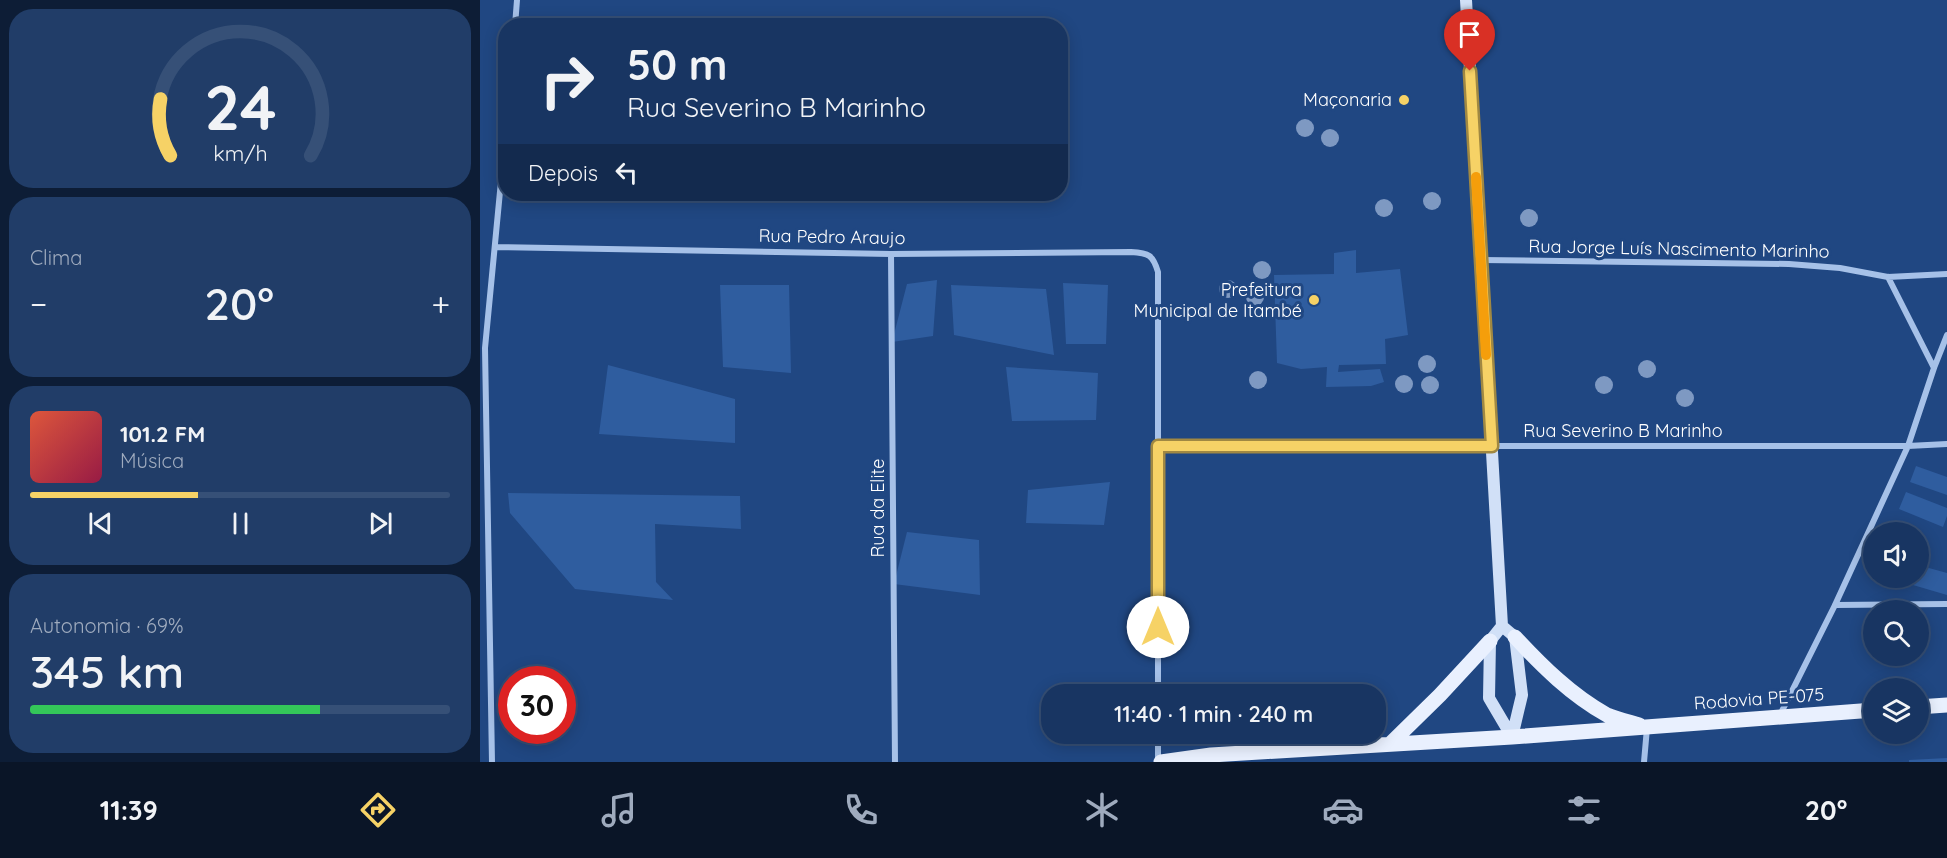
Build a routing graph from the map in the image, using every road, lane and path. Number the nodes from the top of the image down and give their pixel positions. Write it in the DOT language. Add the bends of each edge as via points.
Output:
graph roads {
  1 [pos="517,0"];
  2 [pos="1466,0"];
  3 [pos="515,18"];
  4 [pos="499,201"];
  5 [pos="495,246"];
  6 [pos="891,254"];
  7 [pos="1481,260"];
  8 [pos="1947,274"];
  9 [pos="1887,277"];
  10 [pos="1947,335"];
  11 [pos="483,348"];
  12 [pos="1934,368"];
  13 [pos="483,441"];
  14 [pos="1947,444"];
  15 [pos="1158,446"];
  16 [pos="1492,446"];
  17 [pos="1908,446"];
  18 [pos="1835,604"];
  19 [pos="1947,604"];
  20 [pos="1502,626"];
  21 [pos="1515,637"];
  22 [pos="1490,641"];
  23 [pos="1158,684"];
  24 [pos="1947,705"];
  25 [pos="1929,706"];
  26 [pos="1863,711"];
  27 [pos="1779,716"];
  28 [pos="1647,727"];
  29 [pos="1512,737"];
  30 [pos="1391,743"];
  31 [pos="1158,744"];
  32 [pos="492,762"];
  33 [pos="895,762"];
  34 [pos="1159,762"];
  35 [pos="1644,762"];
  1 -- 3 [label="street"];
  2 -- 7 [label="street"];
  4 -- 5 [label="street"];
  5 -- 6 [label="street, Rua Pedro Araujo"];
  5 -- 11 [label="street"];
  6 -- 15 [label="street, Rua Pedro Araujo" via="1148,254 1158,272"];
  6 -- 33 [label="street, Rua da Elite"];
  7 -- 9 [label="street, Rua Jorge Luís Nascimento Marinho" via="1789,264"];
  7 -- 16 [label="street"];
  8 -- 9 [label="street, Rua Jorge Luís Nascimento Marinho"];
  9 -- 12 [label="street"];
  10 -- 12 [label="street"];
  11 -- 13 [label="street"];
  12 -- 17 [label="street"];
  13 -- 32 [label="street"];
  14 -- 17 [label="street, Rua Severino B Marinho"];
  15 -- 16 [label="street, Rua Severino B Marinho"];
  15 -- 23 [label="street"];
  16 -- 17 [label="street, Rua Severino B Marinho"];
  16 -- 20 [label="street"];
  17 -- 18 [label="street"];
  18 -- 19 [label="street"];
  18 -- 27 [label="street"];
  20 -- 21 [label="street"];
  20 -- 22 [label="street"];
  21 -- 28 [label="main road" via="1557,679 1609,716"];
  21 -- 29 [label="street" via="1522,695"];
  22 -- 29 [label="street" via="1489,698"];
  22 -- 30 [label="main road"];
  24 -- 25 [label="main road"];
  26 -- 27 [label="main road, Rodovia PE-075"];
  27 -- 28 [label="main road, Rodovia PE-075"];
  28 -- 29 [label="main road, Rodovia PE-075"];
  28 -- 35 [label="street"];
  29 -- 30 [label="main road, Rodovia PE-075"];
  30 -- 34 [label="main road"];
  31 -- 34 [label="street"];
}
